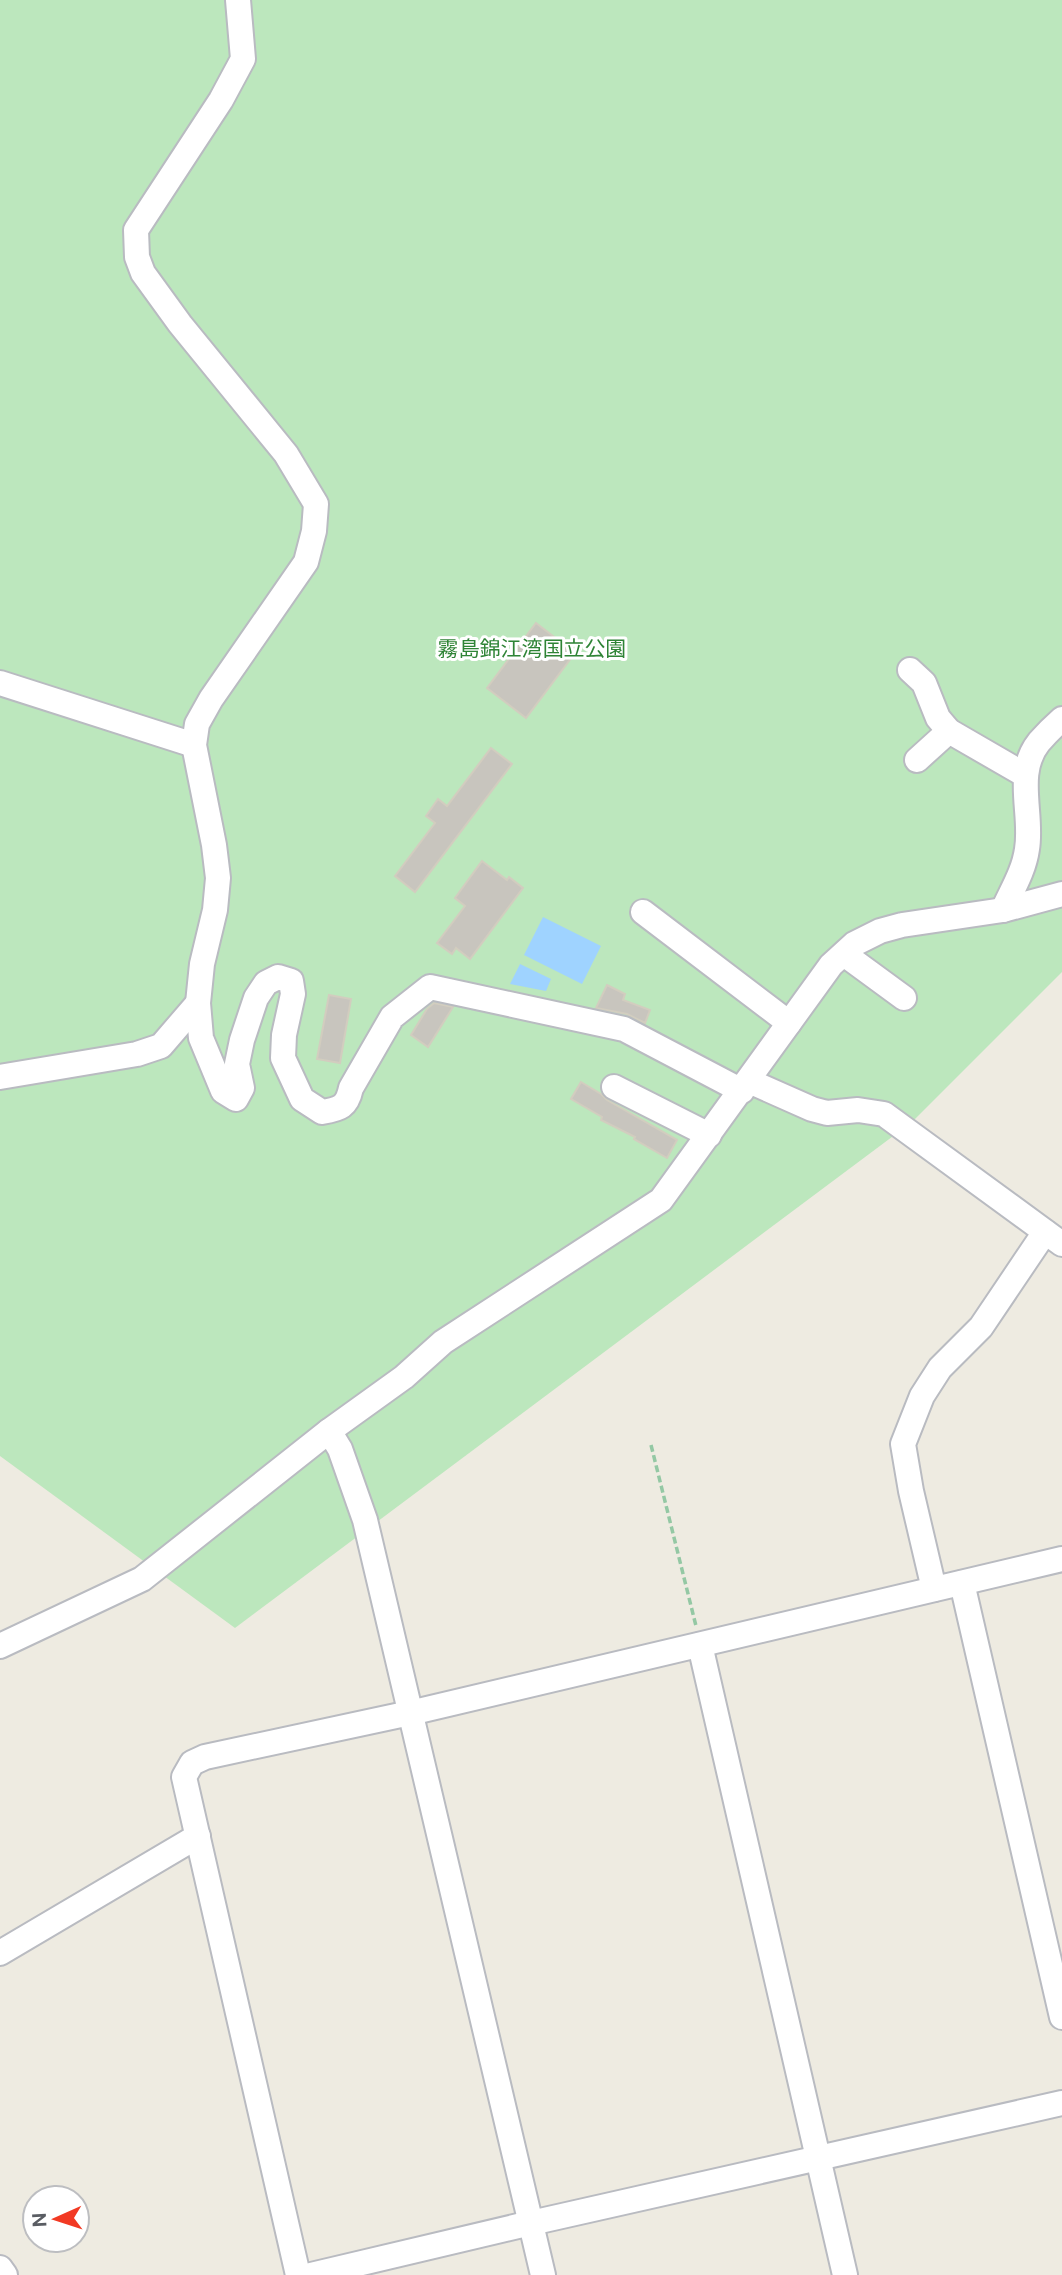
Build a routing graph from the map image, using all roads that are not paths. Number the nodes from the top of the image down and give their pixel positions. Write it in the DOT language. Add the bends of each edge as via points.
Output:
graph roads {
  1 [pos="238,0"];
  2 [pos="910,670"];
  3 [pos="0,682"];
  4 [pos="1062,719"];
  5 [pos="949,731"];
  6 [pos="194,745"];
  7 [pos="917,760"];
  8 [pos="1026,775"];
  9 [pos="1062,894"];
  10 [pos="1003,910"];
  11 [pos="643,912"];
  12 [pos="844,954"];
  13 [pos="904,998"];
  14 [pos="198,1003"];
  15 [pos="789,1023"];
  16 [pos="0,1077"];
  17 [pos="746,1086"];
  18 [pos="614,1087"];
  19 [pos="709,1135"];
  20 [pos="1053,1238"];
  21 [pos="329,1431"];
  22 [pos="1062,1559"];
  23 [pos="962,1583"];
  24 [pos="934,1589"];
  25 [pos="700,1645"];
  26 [pos="0,1646"];
  27 [pos="410,1713"];
  28 [pos="198,1836"];
  29 [pos="0,1953"];
  30 [pos="1062,2017"];
  31 [pos="1062,2103"];
  32 [pos="817,2157"];
  33 [pos="531,2222"];
  34 [pos="0,2267"];
  35 [pos="5,2275"];
  36 [pos="298,2275"];
  37 [pos="311,2275"];
  38 [pos="543,2275"];
  39 [pos="845,2275"];
  1 -- 6 [label="street" via="243,59 136,230 138,257 143,273 286,454 316,504 306,562 211,699 197,724"];
  2 -- 5 [label="street" via="925,683 938,718"];
  3 -- 6 [label="street"];
  4 -- 8 [label="street" via="1038,743"];
  5 -- 7 [label="street"];
  5 -- 8 [label="street"];
  6 -- 14 [label="street" via="218,877"];
  8 -- 10 [label="street" via="1027,849"];
  9 -- 10 [label="street"];
  10 -- 12 [label="street" via="880,931"];
  11 -- 15 [label="street"];
  12 -- 13 [label="street"];
  12 -- 15 [label="street"];
  14 -- 16 [label="street" via="161,1046"];
  14 -- 17 [label="street" via="201,1038 223,1091 236,1099 242,1088 237,1064 256,998 266,983 278,977 291,981 283,1059 302,1099 321,1112 338,1109 349,1099 392,1017 430,986 624,1029"];
  15 -- 17 [label="street"];
  17 -- 19 [label="street"];
  17 -- 20 [label="street" via="812,1110 884,1115"];
  18 -- 19 [label="street"];
  19 -- 21 [label="street" via="661,1200 443,1342 404,1377"];
  20 -- 24 [label="street" via="981,1327 940,1368 922,1396 903,1444"];
  21 -- 26 [label="street" via="142,1579"];
  21 -- 27 [label="street" via="365,1520"];
  22 -- 23 [label="street"];
  23 -- 24 [label="street"];
  23 -- 30 [label="street"];
  24 -- 25 [label="street"];
  25 -- 27 [label="street"];
  25 -- 32 [label="street"];
  27 -- 28 [label="street" via="192,1763 184,1777"];
  27 -- 33 [label="street"];
  28 -- 29 [label="street"];
  28 -- 36 [label="street"];
  31 -- 32 [label="street"];
  32 -- 33 [label="street"];
  32 -- 39 [label="street"];
  33 -- 37 [label="street"];
  33 -- 38 [label="street"];
  34 -- 35 [label="street"];
}
